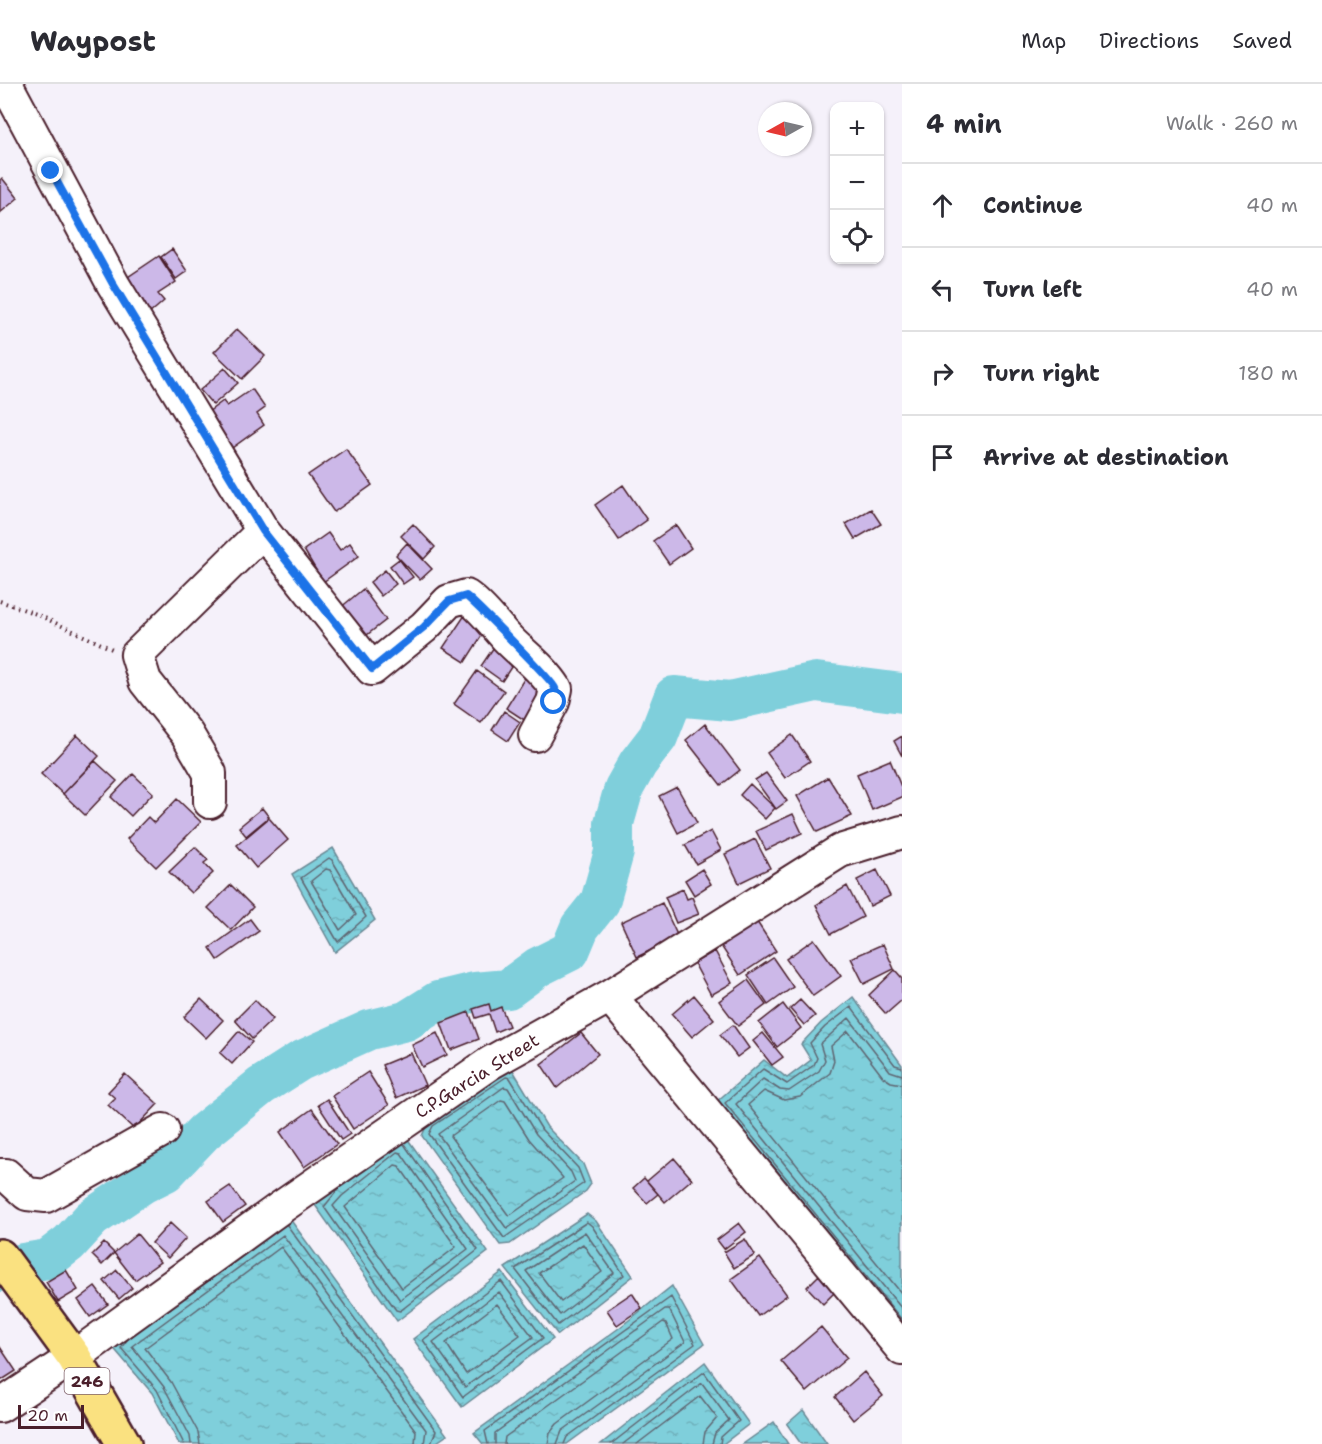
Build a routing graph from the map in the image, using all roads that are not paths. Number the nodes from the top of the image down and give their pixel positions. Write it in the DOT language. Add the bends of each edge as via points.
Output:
graph roads {
  1 [pos="6,84"];
  2 [pos="263,531"];
  3 [pos="536,735"];
  4 [pos="210,802"];
  5 [pos="902,832"];
  6 [pos="610,996"];
  7 [pos="163,1130"];
  8 [pos="0,1175"];
  9 [pos="0,1256"];
  10 [pos="902,1348"];
  11 [pos="74,1357"];
  12 [pos="0,1406"];
  13 [pos="124,1444"];
  1 -- 2 [label="street" via="113,284"];
  2 -- 3 [label="street" via="372,669 449,601 466,596 476,603 556,689 554,702"];
  2 -- 4 [label="street" via="137,655 145,681 187,734 210,773"];
  5 -- 6 [label="street, C.P.Garcia Street" via="840,851"];
  6 -- 10 [label="street"];
  6 -- 11 [label="street, C.P.Garcia Street" via="490,1063"];
  7 -- 8 [label="street" via="46,1196 27,1194 6,1175"];
  9 -- 11 [label="highway, 246"];
  11 -- 12 [label="street, C.P.Garcia Street"];
  11 -- 13 [label="highway, 246"];
}
